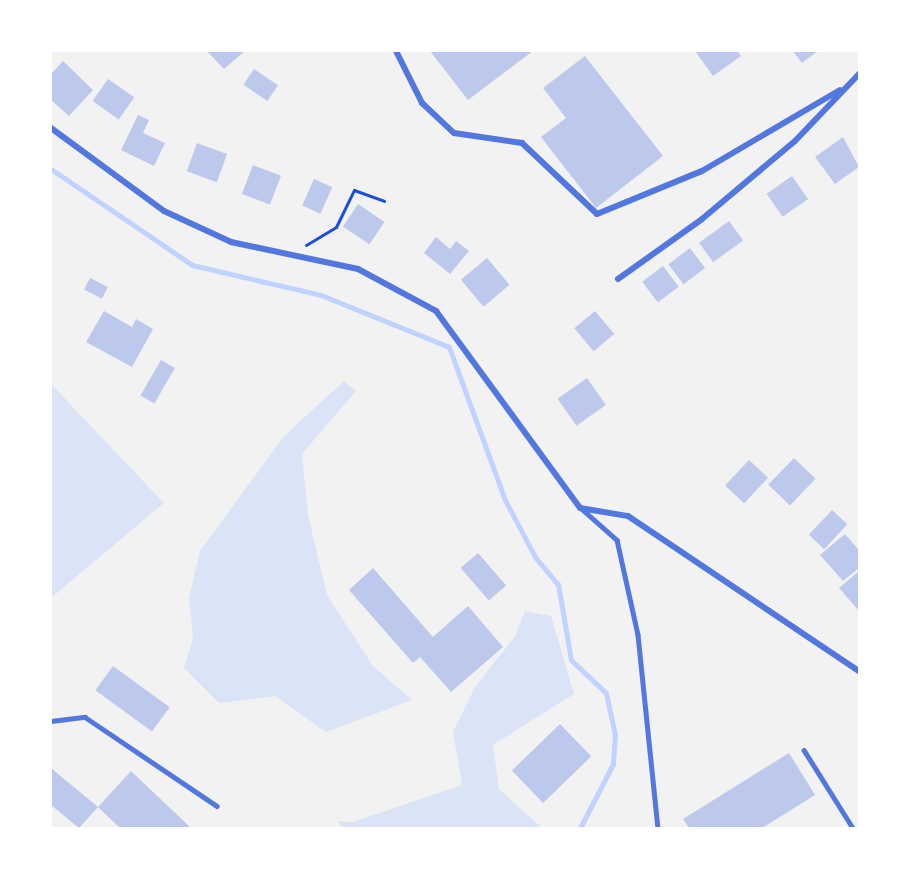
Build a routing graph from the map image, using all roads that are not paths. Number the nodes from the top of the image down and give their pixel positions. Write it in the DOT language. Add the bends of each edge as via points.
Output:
graph roads {
  1 [pos="396,51"];
  2 [pos="859,74"];
  3 [pos="840,90"];
  4 [pos="51,128"];
  5 [pos="618,279"];
  6 [pos="580,507"];
  7 [pos="859,671"];
  8 [pos="51,721"];
  9 [pos="804,750"];
  10 [pos="218,806"];
  11 [pos="658,828"];
  12 [pos="853,828"];
  1 -- 3 [label="street" via="422,103 454,133 522,143 597,214 702,171"];
  2 -- 3 [label="street"];
  3 -- 5 [label="street" via="795,141 702,219"];
  4 -- 6 [label="street" via="164,211 231,242 358,269 436,311"];
  6 -- 7 [label="street" via="628,516"];
  6 -- 11 [label="lane" via="617,540 638,635"];
  8 -- 10 [label="lane" via="85,717"];
  9 -- 12 [label="lane"];
}
